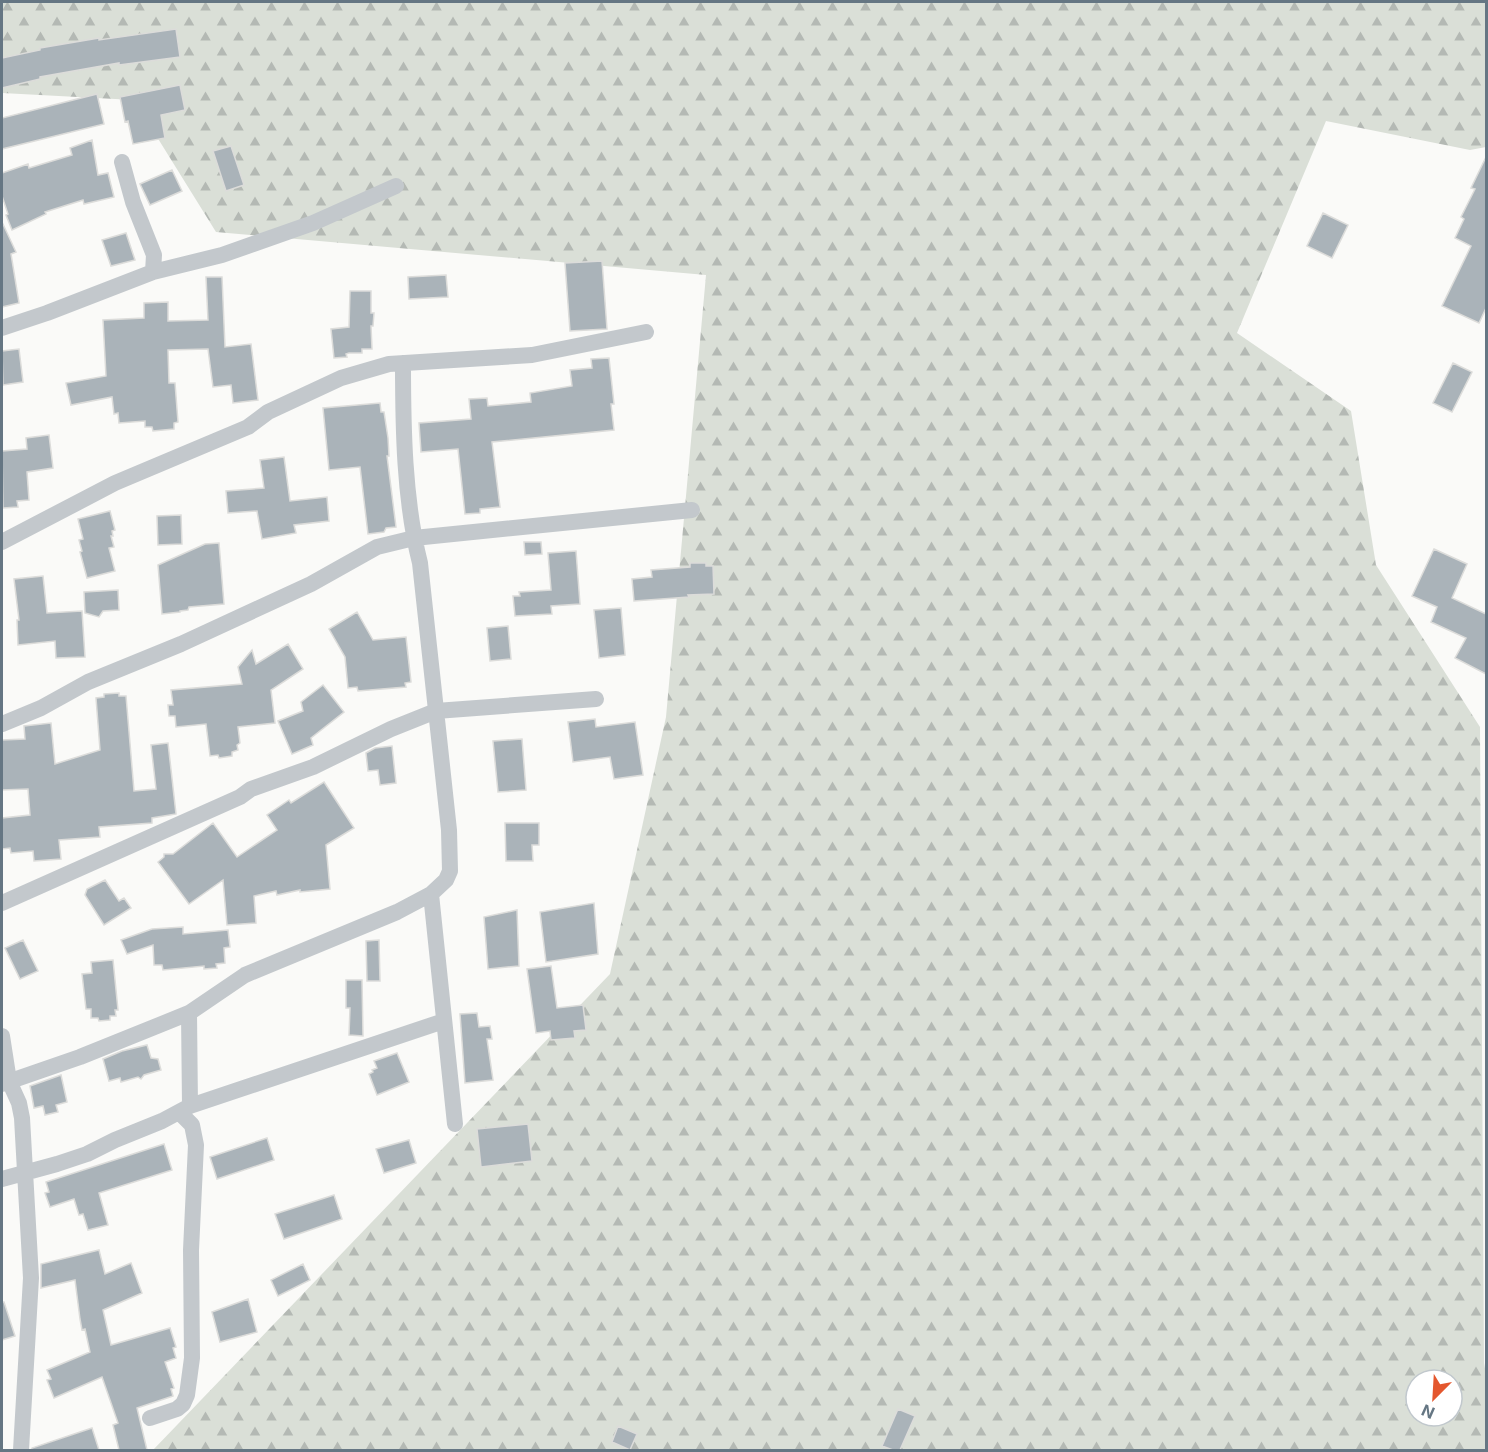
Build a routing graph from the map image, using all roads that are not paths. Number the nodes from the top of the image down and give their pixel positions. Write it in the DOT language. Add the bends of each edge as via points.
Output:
graph roads {
  1 [pos="122,162"];
  2 [pos="396,186"];
  3 [pos="153,272"];
  4 [pos="2,328"];
  5 [pos="646,332"];
  6 [pos="403,363"];
  7 [pos="692,510"];
  8 [pos="414,538"];
  9 [pos="2,542"];
  10 [pos="596,699"];
  11 [pos="436,711"];
  12 [pos="2,724"];
  13 [pos="431,894"];
  14 [pos="2,903"];
  15 [pos="189,1013"];
  16 [pos="444,1021"];
  17 [pos="2,1036"];
  18 [pos="5,1082"];
  19 [pos="185,1109"];
  20 [pos="455,1124"];
  21 [pos="24,1173"];
  22 [pos="2,1179"];
  23 [pos="150,1418"];
  24 [pos="21,1450"];
  1 -- 3 [label="street" via="154,255"];
  2 -- 3 [label="street" via="313,223 222,255"];
  3 -- 4 [label="street"];
  5 -- 6 [label="street" via="532,355"];
  6 -- 8 [label="street" via="403,426"];
  6 -- 9 [label="street" via="341,378 268,412 248,427 115,483"];
  7 -- 8 [label="street"];
  8 -- 11 [label="street"];
  8 -- 12 [label="street" via="377,547 311,584"];
  10 -- 11 [label="street"];
  11 -- 13 [label="street" via="451,863 446,880"];
  11 -- 14 [label="street" via="313,767 251,789"];
  13 -- 15 [label="street" via="245,975"];
  13 -- 16 [label="street"];
  15 -- 18 [label="street"];
  15 -- 19 [label="street"];
  16 -- 19 [label="street"];
  16 -- 20 [label="street"];
  17 -- 18 [label="street"];
  18 -- 21 [label="street" via="19,1103"];
  19 -- 21 [label="street" via="87,1154"];
  19 -- 23 [label="street" via="196,1145 188,1395 177,1409"];
  21 -- 22 [label="street"];
  21 -- 24 [label="street" via="31,1278"];
}
